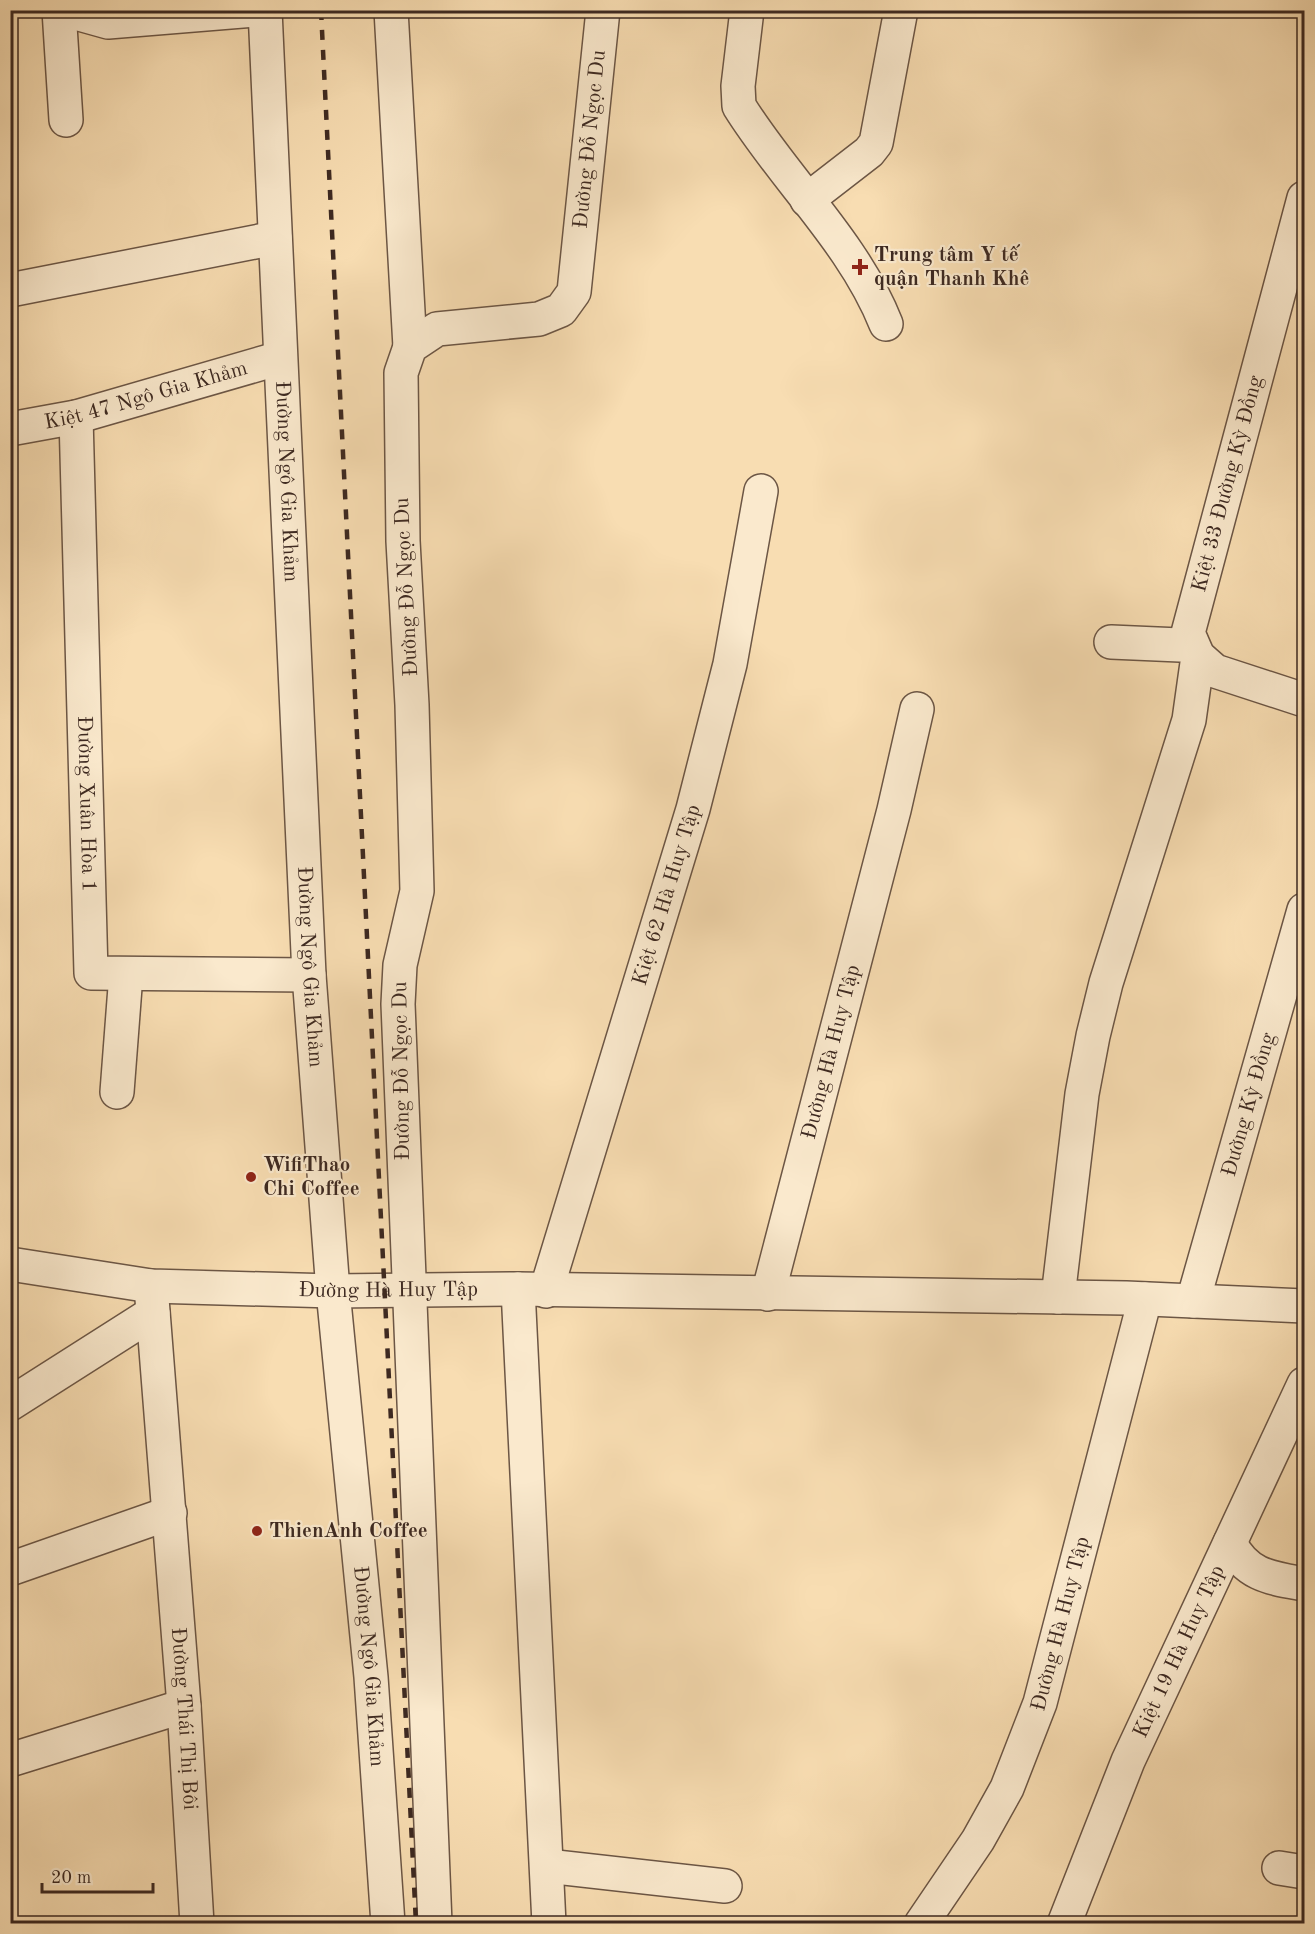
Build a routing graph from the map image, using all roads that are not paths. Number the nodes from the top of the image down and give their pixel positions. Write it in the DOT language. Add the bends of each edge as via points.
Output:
graph roads {
  1 [pos="59,10"];
  2 [pos="65,10"];
  3 [pos="255,10"];
  4 [pos="265,10"];
  5 [pos="391,10"];
  6 [pos="603,10"];
  7 [pos="747,10"];
  8 [pos="901,10"];
  9 [pos="66,120"];
  10 [pos="1305,198"];
  11 [pos="807,201"];
  12 [pos="275,238"];
  13 [pos="10,290"];
  14 [pos="886,324"];
  15 [pos="410,347"];
  16 [pos="280,358"];
  17 [pos="76,417"];
  18 [pos="10,429"];
  19 [pos="761,491"];
  20 [pos="1111,642"];
  21 [pos="1195,648"];
  22 [pos="1305,700"];
  23 [pos="917,709"];
  24 [pos="1305,910"];
  25 [pos="126,974"];
  26 [pos="309,975"];
  27 [pos="117,1092"];
  28 [pos="10,1264"];
  29 [pos="532,1290"];
  30 [pos="333,1291"];
  31 [pos="407,1291"];
  32 [pos="768,1294"];
  33 [pos="1058,1297"];
  34 [pos="1145,1299"];
  35 [pos="152,1300"];
  36 [pos="1193,1301"];
  37 [pos="1305,1306"];
  38 [pos="1305,1384"];
  39 [pos="10,1404"];
  40 [pos="170,1513"];
  41 [pos="1230,1543"];
  42 [pos="10,1569"];
  43 [pos="1305,1584"];
  44 [pos="184,1706"];
  45 [pos="10,1760"];
  46 [pos="547,1866"];
  47 [pos="725,1886"];
  48 [pos="197,1923"];
  49 [pos="388,1923"];
  50 [pos="435,1923"];
  51 [pos="549,1923"];
  52 [pos="921,1923"];
  53 [pos="1064,1923"];
  1 -- 9 [label="street"];
  2 -- 3 [label="street" via="108,22"];
  4 -- 12 [label="street, Đường Ngô Gia Khảm"];
  5 -- 15 [label="street"];
  6 -- 15 [label="street, Đường Đỗ Ngọc Du" via="574,292 561,310 540,319 437,328"];
  7 -- 11 [label="street" via="738,86 740,106"];
  8 -- 11 [label="street" via="876,143"];
  10 -- 21 [label="street, Kiệt 33 Đường Kỳ Đồng" via="1188,633"];
  11 -- 14 [label="street" via="876,299"];
  12 -- 13 [label="street"];
  12 -- 16 [label="street, Đường Ngô Gia Khảm"];
  15 -- 31 [label="street, Đường Đỗ Ngọc Du" via="401,373 403,541 417,891 400,965 398,1004"];
  16 -- 17 [label="street, Kiệt 47 Ngô Gia Khảm"];
  16 -- 26 [label="street, Đường Ngô Gia Khảm"];
  17 -- 18 [label="street, Kiệt 47 Ngô Gia Khảm"];
  17 -- 25 [label="street, Đường Xuân Hòa 1" via="91,974"];
  19 -- 29 [label="street, Kiệt 62 Hà Huy Tập" via="729,664 693,809"];
  20 -- 21 [label="street"];
  21 -- 22 [label="street" via="1215,671"];
  21 -- 33 [label="street, Kiệt 33 Đường Kỳ Đồng" via="1189,720 1093,1036 1082,1094"];
  23 -- 32 [label="street, Đường Hà Huy Tập"];
  24 -- 36 [label="street, Đường Kỳ Đồng"];
  25 -- 26 [label="street, Đường Xuân Hòa 1"];
  25 -- 27 [label="street"];
  26 -- 30 [label="street, Đường Ngô Gia Khảm"];
  28 -- 35 [label="street, Đường Hà Huy Tập"];
  29 -- 31 [label="street, Đường Hà Huy Tập"];
  29 -- 32 [label="street, Đường Hà Huy Tập"];
  29 -- 46 [label="street, Kiệt 62 Hà Huy Tập"];
  30 -- 31 [label="street, Đường Hà Huy Tập"];
  30 -- 35 [label="street, Đường Hà Huy Tập"];
  30 -- 49 [label="street, Đường Ngô Gia Khảm" via="371,1677"];
  31 -- 50 [label="street, Đường Đỗ Ngọc Du"];
  32 -- 33 [label="street, Đường Hà Huy Tập"];
  33 -- 34 [label="street, Đường Hà Huy Tập"];
  34 -- 36 [label="street, Đường Hà Huy Tập"];
  34 -- 52 [label="street, Đường Hà Huy Tập" via="1040,1703 1007,1788 978,1840"];
  35 -- 39 [label="street"];
  35 -- 40 [label="street, Đường Thái Thị Bôi"];
  36 -- 37 [label="street, Đường Hà Huy Tập"];
  38 -- 41 [label="street, Kiệt 19 Hà Huy Tập"];
  40 -- 42 [label="street"];
  40 -- 44 [label="street, Đường Thái Thị Bôi"];
  41 -- 43 [label="street" via="1247,1567 1263,1575"];
  41 -- 53 [label="street, Kiệt 19 Hà Huy Tập" via="1128,1761"];
  44 -- 45 [label="street"];
  44 -- 48 [label="street, Đường Thái Thị Bôi"];
  46 -- 47 [label="street"];
  46 -- 51 [label="street, Kiệt 62 Hà Huy Tập"];
}
